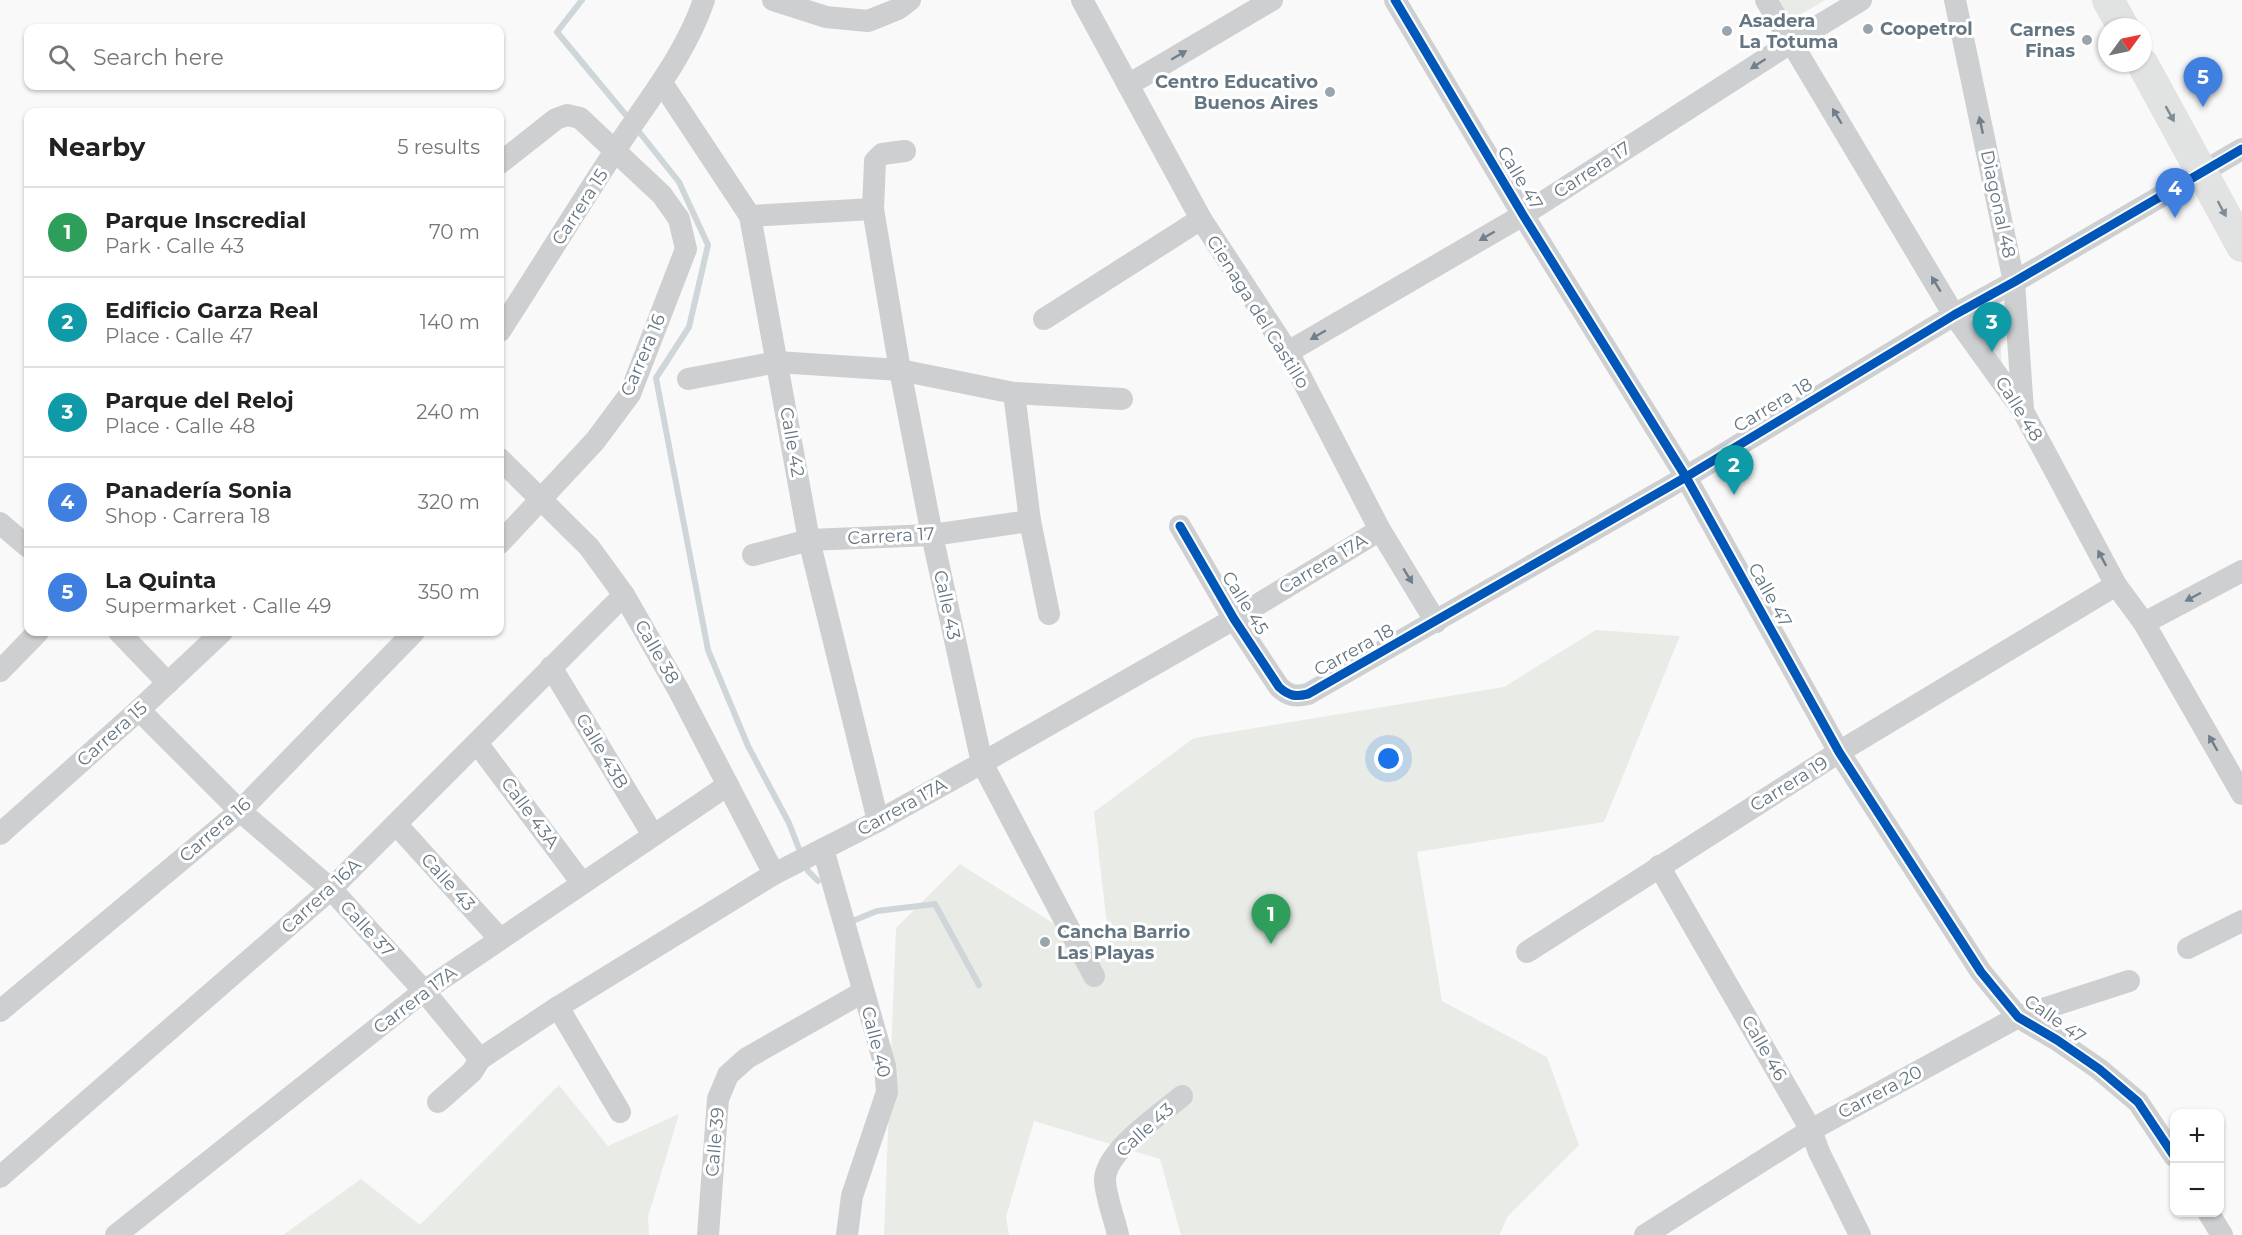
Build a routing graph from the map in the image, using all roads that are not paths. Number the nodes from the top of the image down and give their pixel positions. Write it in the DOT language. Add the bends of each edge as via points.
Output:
graph roads {
  1 [pos="704,0"];
  2 [pos="772,0"];
  3 [pos="910,0"];
  4 [pos="1082,0"];
  5 [pos="1272,0"];
  6 [pos="1395,0"];
  7 [pos="1766,0"];
  8 [pos="1861,0"];
  9 [pos="1955,0"];
  10 [pos="2108,0"];
  11 [pos="2118,18"];
  12 [pos="1792,42"];
  13 [pos="2147,72"];
  14 [pos="662,83"];
  15 [pos="1128,85"];
  16 [pos="621,142"];
  17 [pos="2242,149"];
  18 [pos="904,151"];
  19 [pos="504,160"];
  20 [pos="2202,172"];
  21 [pos="873,209"];
  22 [pos="1523,215"];
  23 [pos="750,216"];
  24 [pos="1201,219"];
  25 [pos="2242,246"];
  26 [pos="2014,282"];
  27 [pos="1954,315"];
  28 [pos="1044,319"];
  29 [pos="504,325"];
  30 [pos="1288,352"];
  31 [pos="777,362"];
  32 [pos="900,370"];
  33 [pos="688,379"];
  34 [pos="1014,393"];
  35 [pos="1122,399"];
  36 [pos="2024,411"];
  37 [pos="504,463"];
  38 [pos="1686,477"];
  39 [pos="541,500"];
  40 [pos="1030,521"];
  41 [pos="0,523"];
  42 [pos="1180,526"];
  43 [pos="1380,530"];
  44 [pos="932,535"];
  45 [pos="504,539"];
  46 [pos="809,540"];
  47 [pos="24,544"];
  48 [pos="753,555"];
  49 [pos="2242,571"];
  50 [pos="2116,585"];
  51 [pos="624,595"];
  52 [pos="1049,614"];
  53 [pos="1234,619"];
  54 [pos="1437,622"];
  55 [pos="2144,623"];
  56 [pos="34,636"];
  57 [pos="123,636"];
  58 [pos="218,636"];
  59 [pos="410,636"];
  60 [pos="551,667"];
  61 [pos="0,670"];
  62 [pos="168,683"];
  63 [pos="1287,695"];
  64 [pos="139,710"];
  65 [pos="477,743"];
  66 [pos="1839,752"];
  67 [pos="982,763"];
  68 [pos="728,785"];
  69 [pos="2242,794"];
  70 [pos="240,811"];
  71 [pos="878,821"];
  72 [pos="396,824"];
  73 [pos="0,834"];
  74 [pos="653,835"];
  75 [pos="810,856"];
  76 [pos="1659,866"];
  77 [pos="774,874"];
  78 [pos="582,883"];
  79 [pos="331,889"];
  80 [pos="2242,921"];
  81 [pos="500,939"];
  82 [pos="2188,948"];
  83 [pos="1527,952"];
  84 [pos="1094,976"];
  85 [pos="2129,981"];
  86 [pos="424,991"];
  87 [pos="863,992"];
  88 [pos="558,1007"];
  89 [pos="0,1011"];
  90 [pos="2018,1017"];
  91 [pos="480,1059"];
  92 [pos="1182,1096"];
  93 [pos="438,1102"];
  94 [pos="620,1112"];
  95 [pos="1811,1130"];
  96 [pos="2170,1149"];
  97 [pos="0,1178"];
  98 [pos="2211,1217"];
  99 [pos="116,1235"];
  100 [pos="708,1235"];
  101 [pos="847,1235"];
  102 [pos="1118,1235"];
  103 [pos="1645,1235"];
  104 [pos="1860,1235"];
  105 [pos="2221,1235"];
  1 -- 14 [label="street"];
  2 -- 3 [label="street" via="826,17 868,21"];
  4 -- 15 [label="street, Cienaga del Castillo"];
  15 -- 5 [label="street, one-way"];
  6 -- 22 [label="street, Calle 47"];
  7 -- 12 [label="street, Calle 48"];
  8 -- 12 [label="street, Carrera 17"];
  26 -- 9 [label="street, Diagonal 48, one-way"];
  10 -- 11 [label="street"];
  12 -- 22 [label="street, Carrera 17, one-way"];
  27 -- 12 [label="street, Calle 48, one-way"];
  13 -- 20 [label="street, one-way"];
  14 -- 16 [label="street, Carrera 15"];
  14 -- 23 [label="street, Calle 42"];
  15 -- 24 [label="street, Cienaga del Castillo"];
  16 -- 19 [label="street, Carrera 16" via="580,118 567,115 555,119"];
  16 -- 29 [label="street, Carrera 15"];
  16 -- 39 [label="street, Carrera 16" via="679,219 686,249 630,394 595,441"];
  17 -- 20 [label="street, Carrera 18"];
  18 -- 21 [label="street, Calle 43" via="882,154 875,161"];
  20 -- 25 [label="street, one-way"];
  20 -- 26 [label="street, Carrera 18"];
  21 -- 23 [label="street"];
  21 -- 32 [label="street, Calle 43"];
  22 -- 30 [label="street, Carrera 17, one-way"];
  22 -- 38 [label="street, Calle 47"];
  23 -- 31 [label="street, Calle 42"];
  24 -- 28 [label="street"];
  24 -- 30 [label="street, Cienaga del Castillo"];
  26 -- 27 [label="street, Carrera 18"];
  26 -- 36 [label="street, Diagonal 48"];
  27 -- 36 [label="street, Calle 48"];
  27 -- 38 [label="street, Carrera 18"];
  30 -- 43 [label="street, Cienaga del Castillo"];
  31 -- 32 [label="street"];
  31 -- 33 [label="street"];
  31 -- 46 [label="street, Calle 42"];
  32 -- 34 [label="street"];
  32 -- 44 [label="street, Calle 43"];
  34 -- 35 [label="street"];
  34 -- 40 [label="street"];
  50 -- 36 [label="street, Calle 48, one-way"];
  37 -- 39 [label="street, Calle 38"];
  38 -- 54 [label="street, Carrera 18"];
  38 -- 66 [label="street, Calle 47"];
  39 -- 45 [label="street, Carrera 16"];
  39 -- 51 [label="street, Calle 38" via="589,547"];
  40 -- 44 [label="street, Carrera 17"];
  40 -- 52 [label="street"];
  41 -- 47 [label="street"];
  42 -- 53 [label="street, Calle 45"];
  43 -- 53 [label="street, Carrera 17A"];
  43 -- 54 [label="street, Cienaga del Castillo, one-way"];
  44 -- 46 [label="street, Carrera 17"];
  44 -- 67 [label="street, Calle 43"];
  46 -- 48 [label="street, Carrera 17"];
  46 -- 71 [label="street, Calle 42"];
  49 -- 55 [label="street, one-way"];
  50 -- 55 [label="street, Calle 48"];
  50 -- 66 [label="street, Carrera 19"];
  51 -- 60 [label="street, Carrera 16A"];
  51 -- 68 [label="street, Calle 38"];
  53 -- 63 [label="street, Calle 45"];
  53 -- 67 [label="street, Carrera 17A"];
  54 -- 63 [label="street, Carrera 18" via="1308,694"];
  69 -- 55 [label="street, Calle 48, one-way"];
  56 -- 61 [label="street"];
  57 -- 62 [label="street"];
  58 -- 62 [label="street, Carrera 15"];
  59 -- 70 [label="street, Carrera 16"];
  60 -- 65 [label="street, Carrera 16A"];
  60 -- 74 [label="street, Calle 43B"];
  62 -- 64 [label="street, Carrera 15"];
  64 -- 70 [label="street, Calle 37"];
  64 -- 73 [label="street, Carrera 15"];
  65 -- 72 [label="street, Carrera 16A"];
  65 -- 78 [label="street, Calle 43A"];
  66 -- 76 [label="street, Carrera 19"];
  66 -- 90 [label="street, Calle 47" via="1981,972"];
  67 -- 71 [label="street, Carrera 17A"];
  67 -- 84 [label="street, Calle 43"];
  68 -- 74 [label="street, Carrera 17A"];
  68 -- 77 [label="street, Calle 38"];
  70 -- 79 [label="street, Calle 37"];
  70 -- 89 [label="street, Carrera 16"];
  71 -- 75 [label="street, Carrera 17A"];
  72 -- 79 [label="street, Carrera 16A"];
  72 -- 81 [label="street, Calle 43"];
  74 -- 78 [label="street, Carrera 17A"];
  75 -- 77 [label="street, Carrera 17A"];
  75 -- 87 [label="street, Calle 40"];
  76 -- 83 [label="street, Carrera 19"];
  76 -- 95 [label="street, Calle 46"];
  77 -- 88 [label="street, Carrera 17A"];
  78 -- 81 [label="street, Carrera 17A"];
  79 -- 86 [label="street, Calle 37"];
  79 -- 97 [label="street, Carrera 16A"];
  80 -- 82 [label="street"];
  81 -- 86 [label="street, Carrera 17A"];
  85 -- 90 [label="street, Carrera 20"];
  86 -- 91 [label="street, Calle 37"];
  86 -- 99 [label="street, Carrera 17A"];
  87 -- 100 [label="street, Calle 39" via="747,1058 728,1075 718,1099"];
  87 -- 101 [label="street, Calle 40" via="885,1066 887,1092 852,1196"];
  88 -- 91 [label="street, Carrera 17A"];
  88 -- 94 [label="street"];
  90 -- 95 [label="street, Carrera 20"];
  90 -- 96 [label="street, Calle 47" via="2090,1064 2138,1102"];
  91 -- 93 [label="street, Carrera 17A" via="472,1072"];
  92 -- 102 [label="street, Calle 43" via="1119,1150 1111,1162 1105,1180"];
  95 -- 103 [label="street, Carrera 20"];
  95 -- 104 [label="street, Calle 46"];
  98 -- 105 [label="street"];
}
